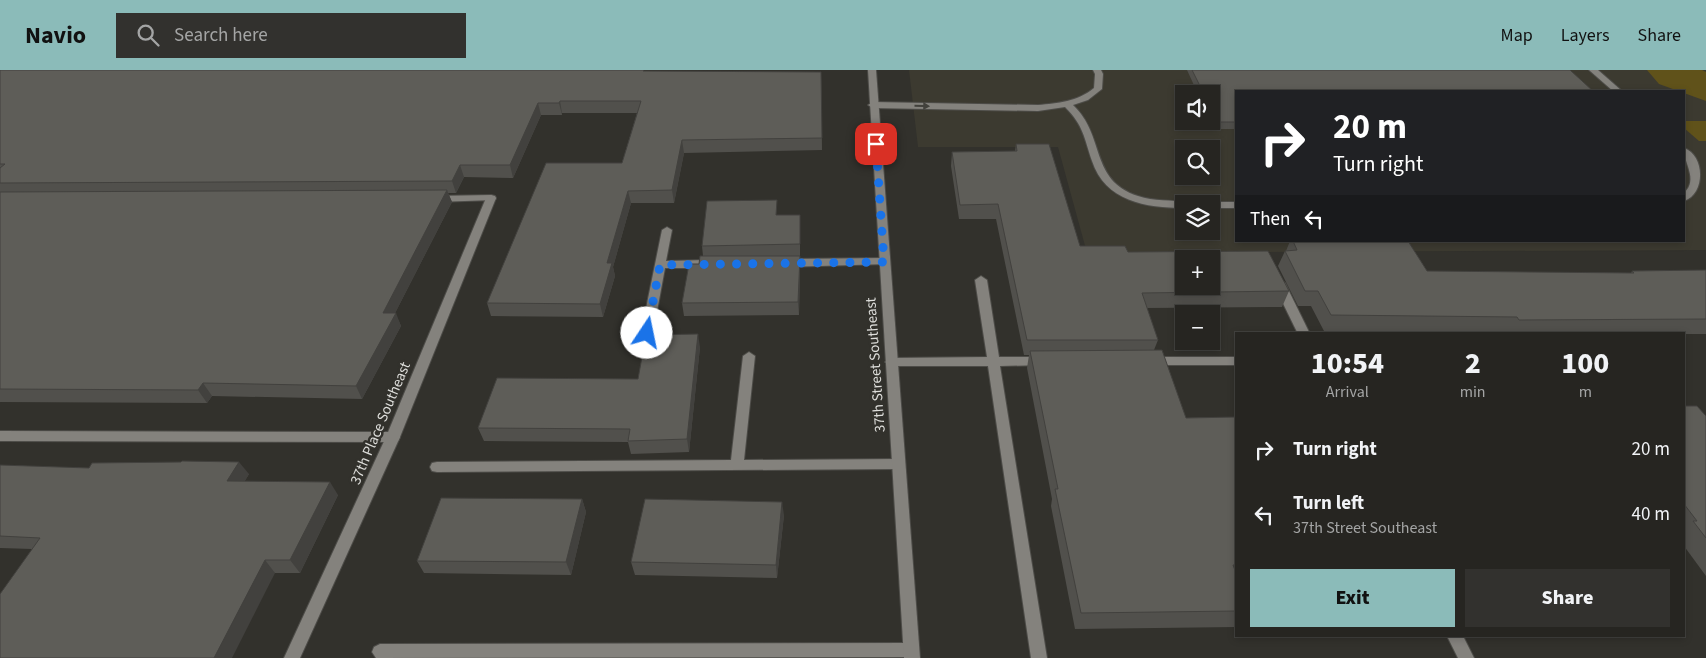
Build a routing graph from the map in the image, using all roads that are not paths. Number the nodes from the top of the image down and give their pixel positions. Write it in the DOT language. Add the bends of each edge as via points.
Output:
graph roads {
  1 [pos="872,70"];
  2 [pos="1098,70"];
  3 [pos="1593,70"];
  4 [pos="1617,90"];
  5 [pos="1067,104"];
  6 [pos="874,105"];
  7 [pos="1685,153"];
  8 [pos="1685,197"];
  9 [pos="423,199"];
  10 [pos="1220,205"];
  11 [pos="1235,205"];
  12 [pos="1175,206"];
  13 [pos="667,230"];
  14 [pos="884,262"];
  15 [pos="777,263"];
  16 [pos="718,264"];
  17 [pos="660,265"];
  18 [pos="1275,274"];
  19 [pos="981,280"];
  20 [pos="1303,332"];
  21 [pos="647,333"];
  22 [pos="749,356"];
  23 [pos="993,361"];
  24 [pos="1061,361"];
  25 [pos="1139,361"];
  26 [pos="1235,361"];
  27 [pos="891,362"];
  28 [pos="0,436"];
  29 [pos="393,437"];
  30 [pos="898,464"];
  31 [pos="737,465"];
  32 [pos="437,467"];
  33 [pos="1456,637"];
  34 [pos="380,652"];
  35 [pos="912,654"];
  36 [pos="292,658"];
  37 [pos="1039,658"];
  38 [pos="1466,658"];
  1 -- 6 [label="street, 37th Street Southeast"];
  2 -- 5 [label="street" via="1098,89 1091,96"];
  3 -- 4 [label="street"];
  6 -- 5 [label="street, one-way" via="1038,108"];
  5 -- 12 [label="street" via="1082,121 1102,174 1110,184 1123,194 1146,202"];
  6 -- 14 [label="street, 37th Street Southeast"];
  7 -- 8 [label="street" via="1696,172 1696,185"];
  9 -- 29 [label="street, 37th Place Southeast" via="492,198"];
  10 -- 11 [label="street"];
  13 -- 17 [label="street"];
  14 -- 15 [label="street"];
  14 -- 27 [label="street, 37th Street Southeast"];
  16 -- 17 [label="street"];
  17 -- 21 [label="street"];
  18 -- 20 [label="street"];
  19 -- 23 [label="street"];
  22 -- 31 [label="street"];
  23 -- 24 [label="street"];
  23 -- 27 [label="street"];
  23 -- 37 [label="street"];
  25 -- 26 [label="street"];
  27 -- 30 [label="street, 37th Street Southeast"];
  28 -- 29 [label="street"];
  29 -- 36 [label="street, 37th Place Southeast"];
  30 -- 31 [label="street"];
  30 -- 35 [label="street, 37th Street Southeast"];
  31 -- 32 [label="street"];
  33 -- 38 [label="street"];
  34 -- 35 [label="street"];
}
